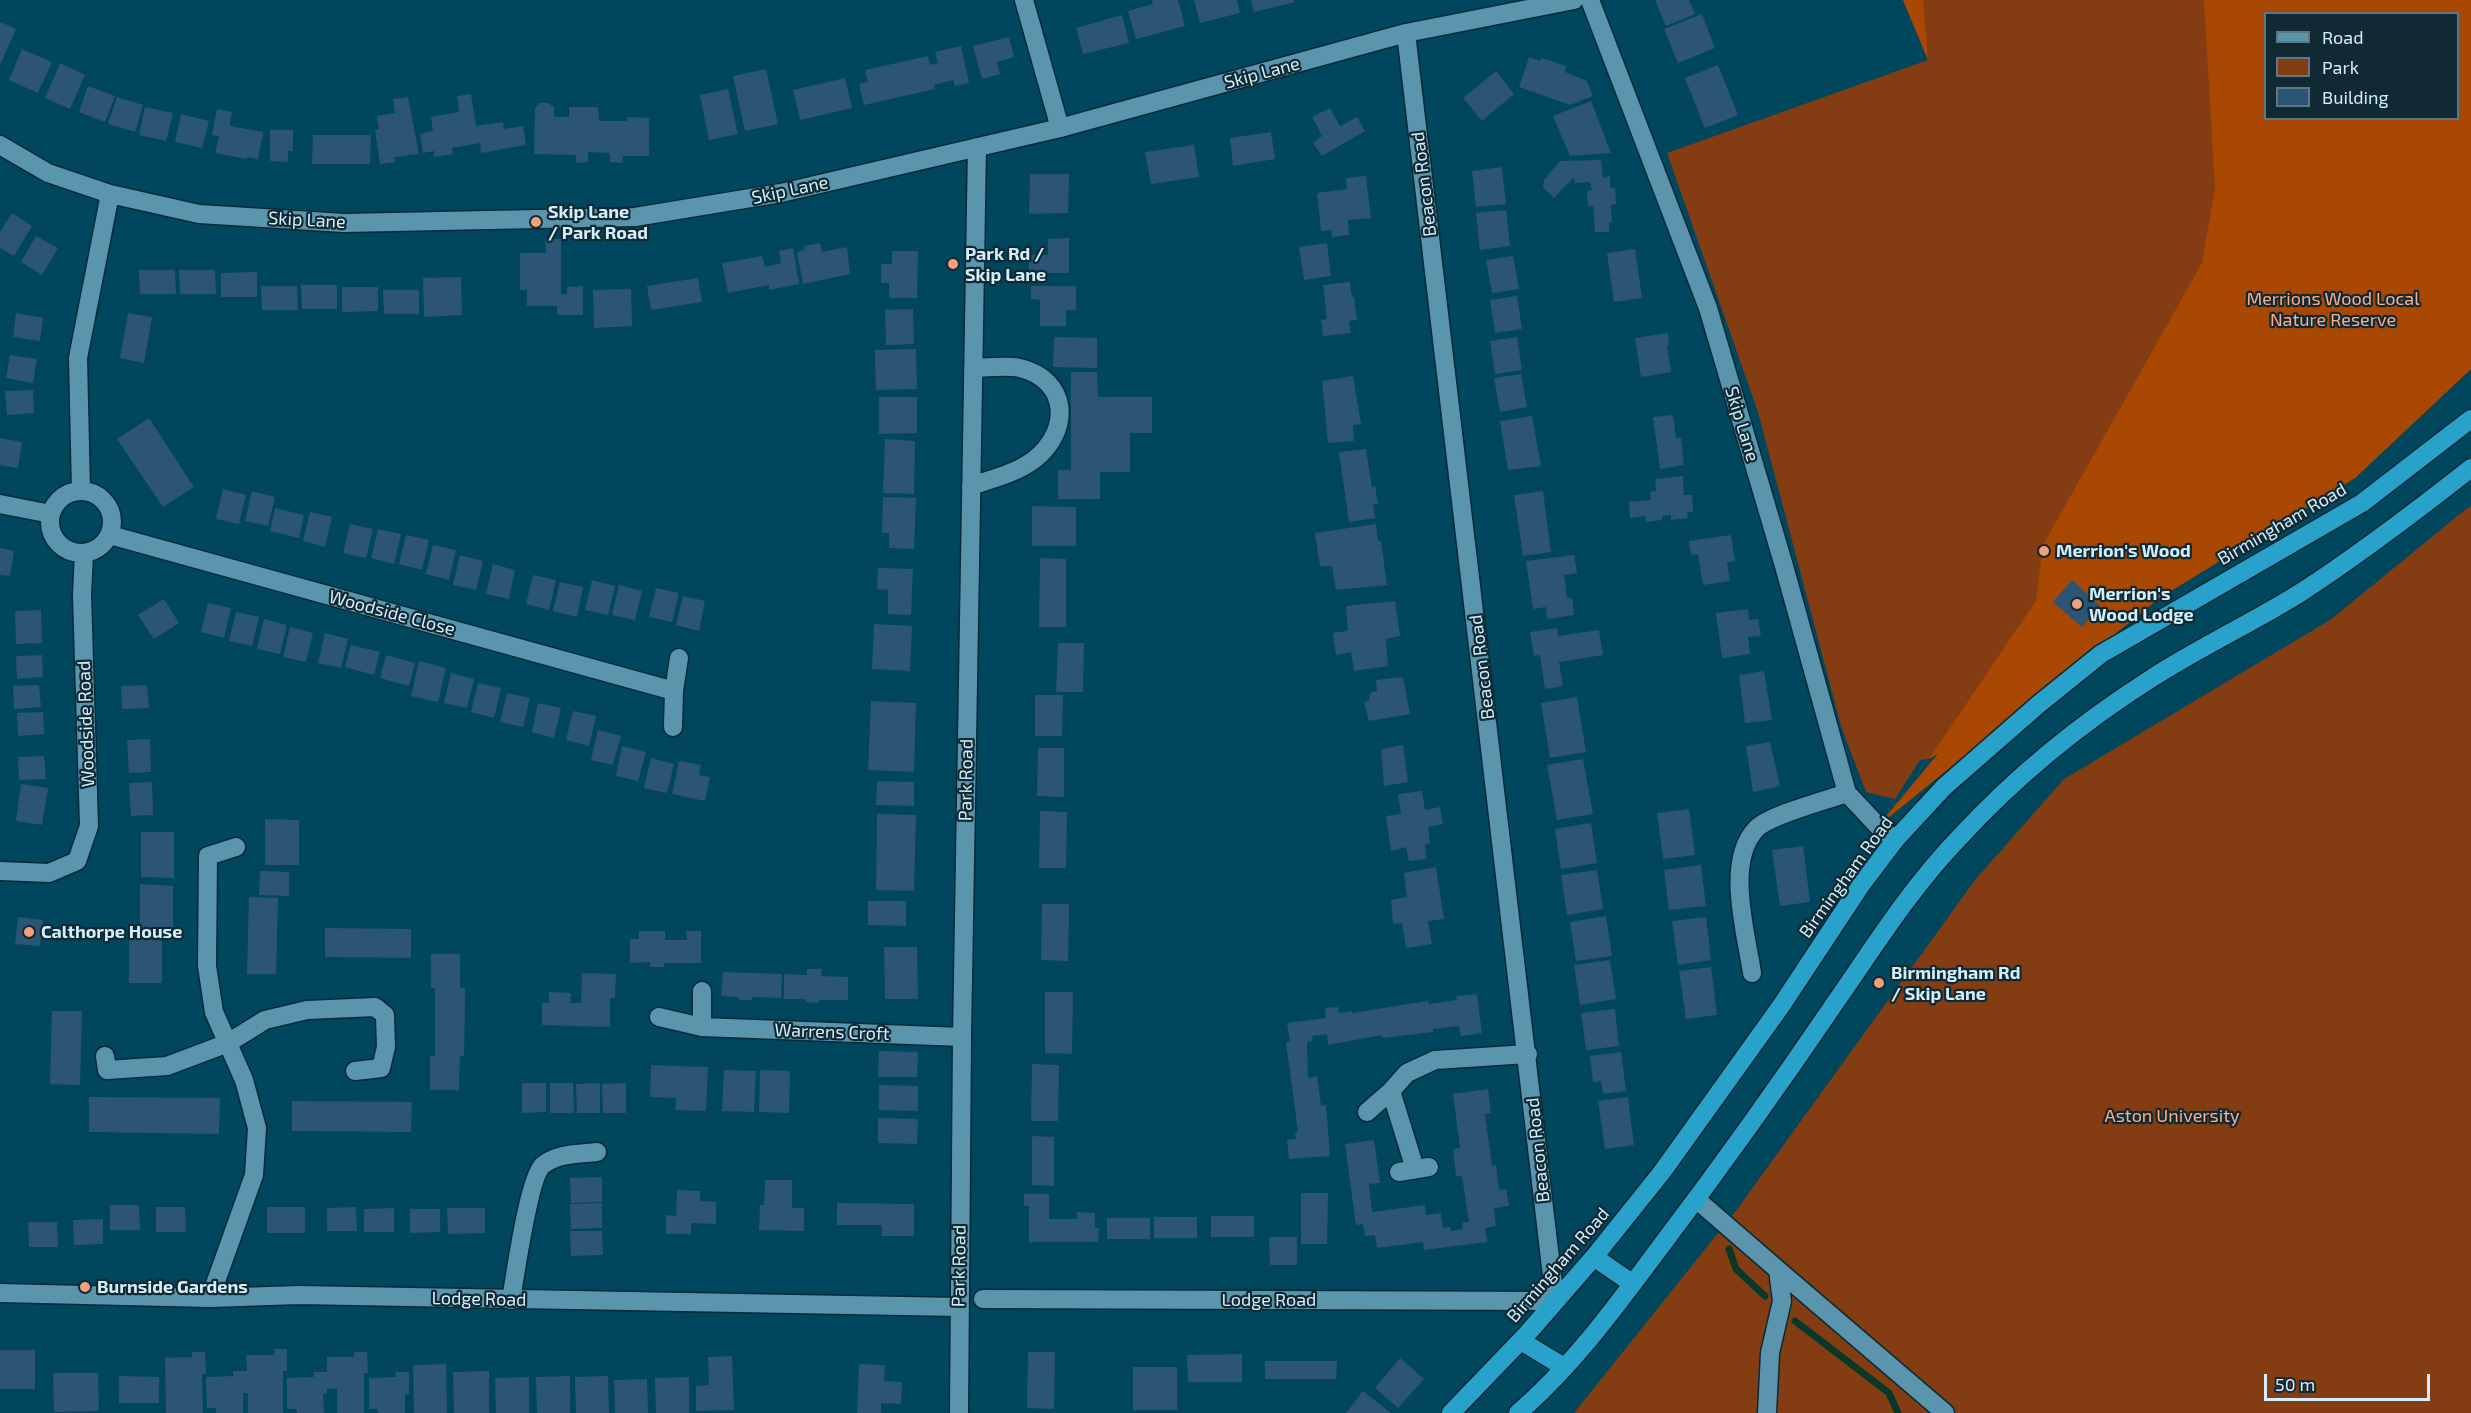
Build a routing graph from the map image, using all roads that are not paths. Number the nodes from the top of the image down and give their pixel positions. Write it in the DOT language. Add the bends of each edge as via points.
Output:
graph roads {
  1 [pos="1024,0"];
  2 [pos="1574,0"];
  3 [pos="1590,0"];
  4 [pos="1406,33"];
  5 [pos="1060,128"];
  6 [pos="0,145"];
  7 [pos="977,147"];
  8 [pos="110,194"];
  9 [pos="973,368"];
  10 [pos="2471,419"];
  11 [pos="2471,468"];
  12 [pos="971,486"];
  13 [pos="81,491"];
  14 [pos="0,504"];
  15 [pos="51,514"];
  16 [pos="110,535"];
  17 [pos="84,553"];
  18 [pos="679,658"];
  19 [pos="674,691"];
  20 [pos="673,727"];
  21 [pos="1847,793"];
  22 [pos="1895,840"];
  23 [pos="236,847"];
  24 [pos="0,871"];
  25 [pos="1752,973"];
  26 [pos="702,991"];
  27 [pos="659,1017"];
  28 [pos="702,1027"];
  29 [pos="962,1037"];
  30 [pos="228,1043"];
  31 [pos="1528,1054"];
  32 [pos="105,1056"];
  33 [pos="355,1071"];
  34 [pos="1391,1091"];
  35 [pos="1368,1112"];
  36 [pos="597,1152"];
  37 [pos="1414,1169"];
  38 [pos="1696,1199"];
  39 [pos="1594,1257"];
  40 [pos="1778,1270"];
  41 [pos="1633,1284"];
  42 [pos="0,1293"];
  43 [pos="210,1298"];
  44 [pos="983,1299"];
  45 [pos="511,1300"];
  46 [pos="1555,1300"];
  47 [pos="958,1307"];
  48 [pos="1521,1341"];
  49 [pos="1564,1367"];
  50 [pos="959,1413"];
  51 [pos="1451,1413"];
  52 [pos="1518,1413"];
  53 [pos="1767,1413"];
  54 [pos="1945,1413"];
  1 -- 5 [label="street"];
  2 -- 4 [label="street, Skip Lane"];
  3 -- 21 [label="street, Skip Lane" via="1708,308"];
  4 -- 5 [label="street, Skip Lane"];
  4 -- 31 [label="street, Beacon Road"];
  5 -- 7 [label="street, Skip Lane"];
  6 -- 8 [label="street, Skip Lane" via="48,173"];
  7 -- 8 [label="street, Skip Lane" via="781,194 635,217 344,223 200,214"];
  7 -- 9 [label="street, Park Road"];
  8 -- 13 [label="street" via="78,358"];
  9 -- 12 [label="street, Park Road"];
  9 -- 12 [label="street" via="1019,368 1044,378 1058,397 1059,417 1048,445 1034,460"];
  10 -- 22 [label="highway, Birmingham Road" via="2362,503 2101,654 1991,744"];
  11 -- 38 [label="highway" via="2388,533 2298,594 2154,676 2110,706 2007,789 1956,841 1896,913"];
  12 -- 29 [label="street, Park Road"];
  13 -- 15 [label="street" via="69,494"];
  13 -- 16 [label="street" via="94,494 109,509"];
  14 -- 15 [label="street"];
  15 -- 17 [label="street" via="52,534 58,543 70,552"];
  16 -- 17 [label="street" via="100,547"];
  16 -- 19 [label="street, Woodside Close"];
  17 -- 24 [label="street, Woodside Road" via="89,826 77,861 49,873"];
  18 -- 19 [label="street"];
  19 -- 20 [label="street"];
  21 -- 22 [label="street, Skip Lane"];
  21 -- 25 [label="street" via="1757,828 1743,850 1738,874"];
  22 -- 39 [label="highway, Birmingham Road" via="1719,1095"];
  23 -- 30 [label="street" via="208,856 207,966 214,1012"];
  26 -- 28 [label="street"];
  27 -- 28 [label="street, Warrens Croft"];
  28 -- 29 [label="street, Warrens Croft"];
  29 -- 47 [label="street, Park Road"];
  30 -- 32 [label="street" via="167,1066 107,1070"];
  30 -- 33 [label="street" via="265,1020 307,1010 375,1006 385,1015 386,1047 381,1068"];
  30 -- 43 [label="street" via="244,1080 257,1128 254,1175"];
  31 -- 34 [label="street" via="1435,1060 1407,1072"];
  31 -- 46 [label="street, Beacon Road"];
  34 -- 35 [label="street"];
  34 -- 37 [label="street"];
  36 -- 45 [label="street" via="556,1157 540,1166 531,1190"];
  38 -- 40 [label="street"];
  38 -- 41 [label="highway"];
  39 -- 41 [label="highway"];
  39 -- 46 [label="highway, Birmingham Road"];
  40 -- 53 [label="street" via="1782,1301 1770,1353"];
  40 -- 54 [label="street"];
  41 -- 49 [label="highway"];
  42 -- 43 [label="street, Lodge Road"];
  43 -- 45 [label="street, Lodge Road" via="299,1295"];
  44 -- 46 [label="street, Lodge Road"];
  45 -- 47 [label="street, Lodge Road"];
  46 -- 48 [label="highway, Birmingham Road"];
  47 -- 50 [label="street, Park Road"];
  48 -- 49 [label="highway"];
  48 -- 51 [label="highway, Birmingham Road"];
  49 -- 52 [label="highway"];
}
